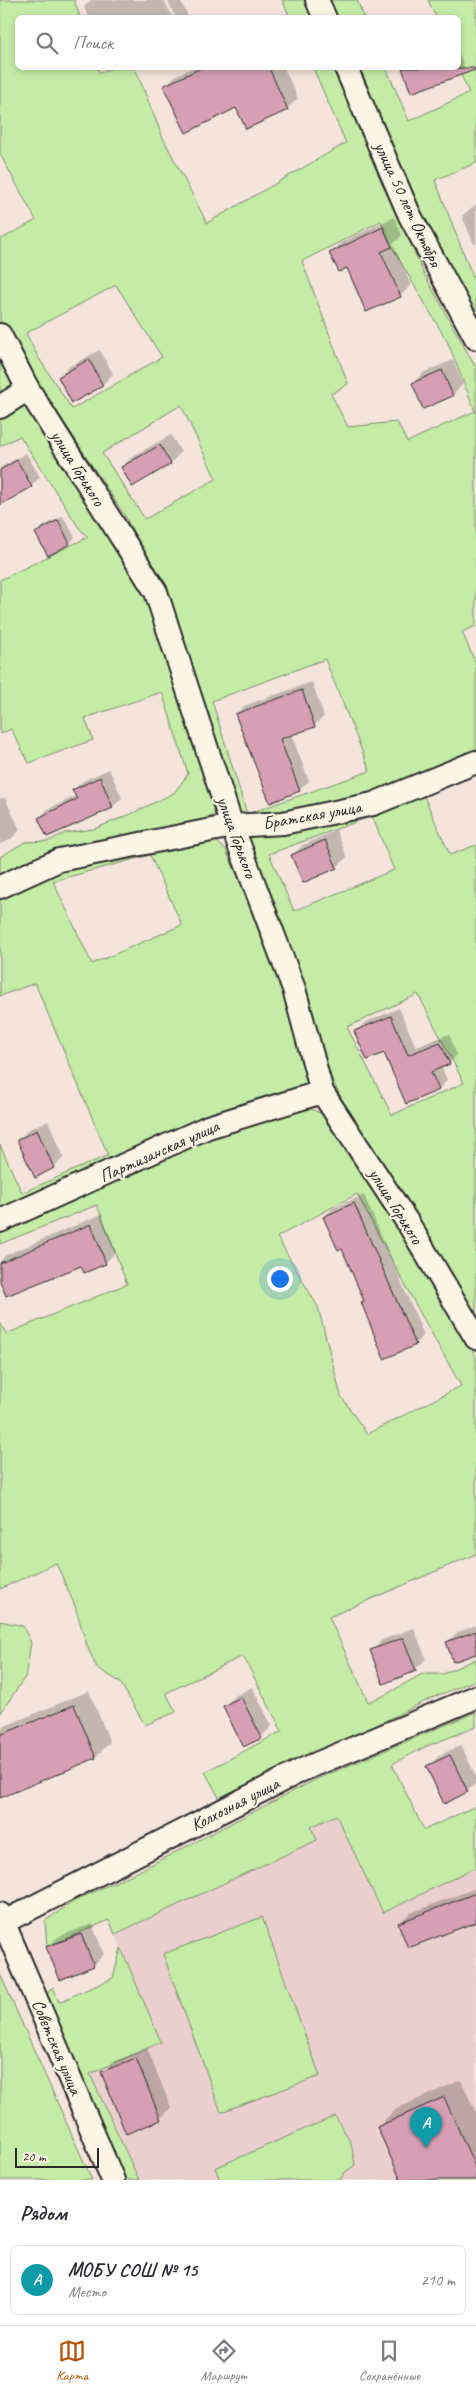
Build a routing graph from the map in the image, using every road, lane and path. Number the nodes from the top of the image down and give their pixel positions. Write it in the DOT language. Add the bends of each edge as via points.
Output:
graph roads {
  1 [pos="317,0"];
  2 [pos="324,15"];
  3 [pos="347,70"];
  4 [pos="0,335"];
  5 [pos="476,338"];
  6 [pos="28,389"];
  7 [pos="0,407"];
  8 [pos="476,762"];
  9 [pos="232,826"];
  10 [pos="0,887"];
  11 [pos="322,1092"];
  12 [pos="0,1222"];
  13 [pos="476,1337"];
  14 [pos="476,1698"];
  15 [pos="1,1920"];
  16 [pos="113,2180"];
  1 -- 2 [label="street"];
  3 -- 5 [label="street, улица 50 лет Октября" via="410,216"];
  4 -- 6 [label="street, улица Горького"];
  6 -- 7 [label="street"];
  6 -- 9 [label="street, улица Горького" via="156,592"];
  8 -- 9 [label="street, Братская улица" via="373,804 283,823"];
  9 -- 10 [label="street, Братская улица" via="59,860"];
  9 -- 11 [label="street, улица Горького" via="294,989"];
  11 -- 12 [label="street, Партизанская улица" via="208,1127"];
  11 -- 13 [label="street, улица Горького" via="408,1223"];
  14 -- 15 [label="street, Колхозная улица" via="302,1770"];
  15 -- 16 [label="street, Советская улица"];
}
